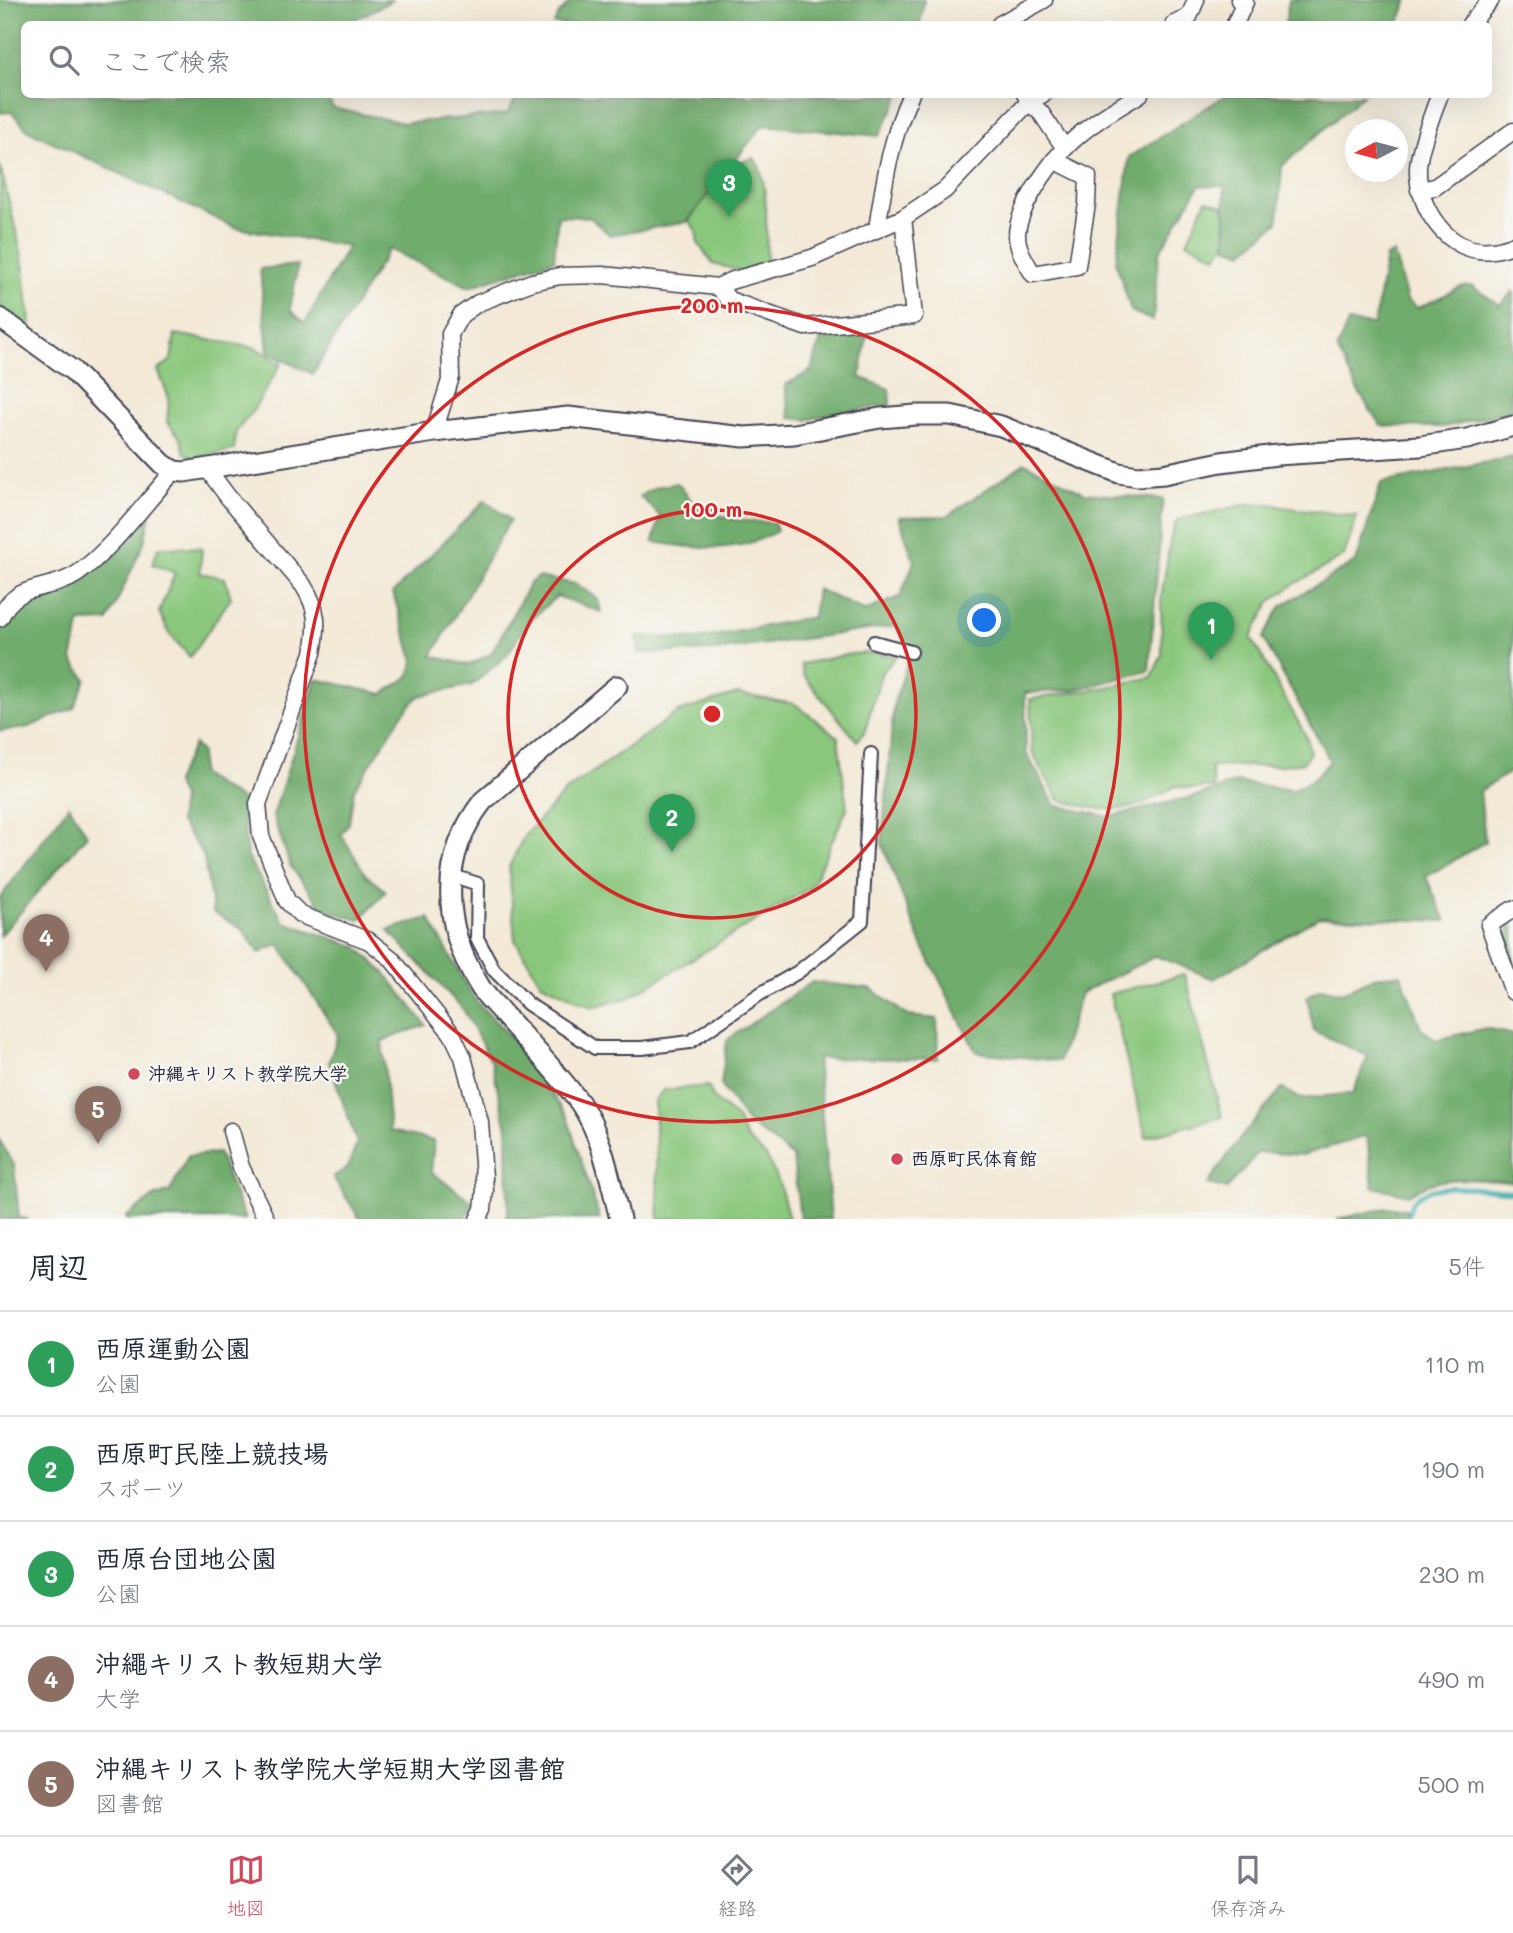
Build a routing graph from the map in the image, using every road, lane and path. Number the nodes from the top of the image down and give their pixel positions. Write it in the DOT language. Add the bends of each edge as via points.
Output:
graph roads {
  1 [pos="1044,0"];
  2 [pos="1196,0"];
  3 [pos="1238,0"];
  4 [pos="1491,0"];
  5 [pos="1006,21"];
  6 [pos="1180,21"];
  7 [pos="1236,21"];
  8 [pos="1473,21"];
  9 [pos="909,98"];
  10 [pos="1031,98"];
  11 [pos="1033,98"];
  12 [pos="1133,98"];
  13 [pos="1439,98"];
  14 [pos="1513,131"];
  15 [pos="1059,153"];
  16 [pos="1419,190"];
  17 [pos="903,218"];
  18 [pos="877,229"];
  19 [pos="1513,245"];
  20 [pos="718,287"];
  21 [pos="0,318"];
  22 [pos="1513,426"];
  23 [pos="433,432"];
  24 [pos="206,467"];
  25 [pos="174,471"];
  26 [pos="0,618"];
  27 [pos="874,642"];
  28 [pos="911,652"];
  29 [pos="617,686"];
  30 [pos="871,754"];
  31 [pos="450,875"];
  32 [pos="1513,909"];
  33 [pos="1513,992"];
  34 [pos="231,1130"];
  35 [pos="266,1219"];
  36 [pos="478,1219"];
  37 [pos="620,1219"];
  1 -- 5 [label="street"];
  2 -- 6 [label="street" via="1188,17"];
  3 -- 7 [label="street" via="1245,2"];
  4 -- 8 [label="street"];
  9 -- 18 [label="street" via="888,159"];
  10 -- 17 [label="street" via="945,190"];
  11 -- 15 [label="street"];
  12 -- 15 [label="street" via="1097,120"];
  13 -- 16 [label="street" via="1418,164"];
  14 -- 16 [label="street" via="1436,187"];
  15 -- 15 [label="street" via="1026,204 1017,234 1022,256 1033,274 1077,266 1088,177"];
  16 -- 19 [label="street" via="1432,217 1462,246 1491,251"];
  17 -- 18 [label="street"];
  17 -- 20 [label="street" via="914,316 805,327 729,300"];
  18 -- 20 [label="street" via="813,258"];
  20 -- 23 [label="street" via="603,275 560,276 478,303 461,315 450,334 452,377"];
  21 -- 25 [label="street" via="72,370"];
  22 -- 23 [label="street" via="1420,446 1277,455 1138,476 1119,473 1001,426 950,415 880,418 794,434 744,437 568,416"];
  23 -- 24 [label="street"];
  24 -- 25 [label="street"];
  24 -- 36 [label="street" via="303,585 316,614 313,653 258,804 261,835 287,901 302,915 369,941 391,958 452,1034 463,1057 480,1122 485,1191"];
  25 -- 26 [label="street" via="91,562 67,579 13,598"];
  27 -- 28 [label="street"];
  29 -- 31 [label="street" via="483,801 463,831"];
  30 -- 31 [label="street" via="862,921 798,972 690,1042 595,1048 566,1031 494,970 477,937 478,884"];
  31 -- 37 [label="street" via="456,935 479,987 580,1104 596,1133"];
  32 -- 33 [label="street" via="1489,925"];
  34 -- 35 [label="street" via="241,1167"];
}
